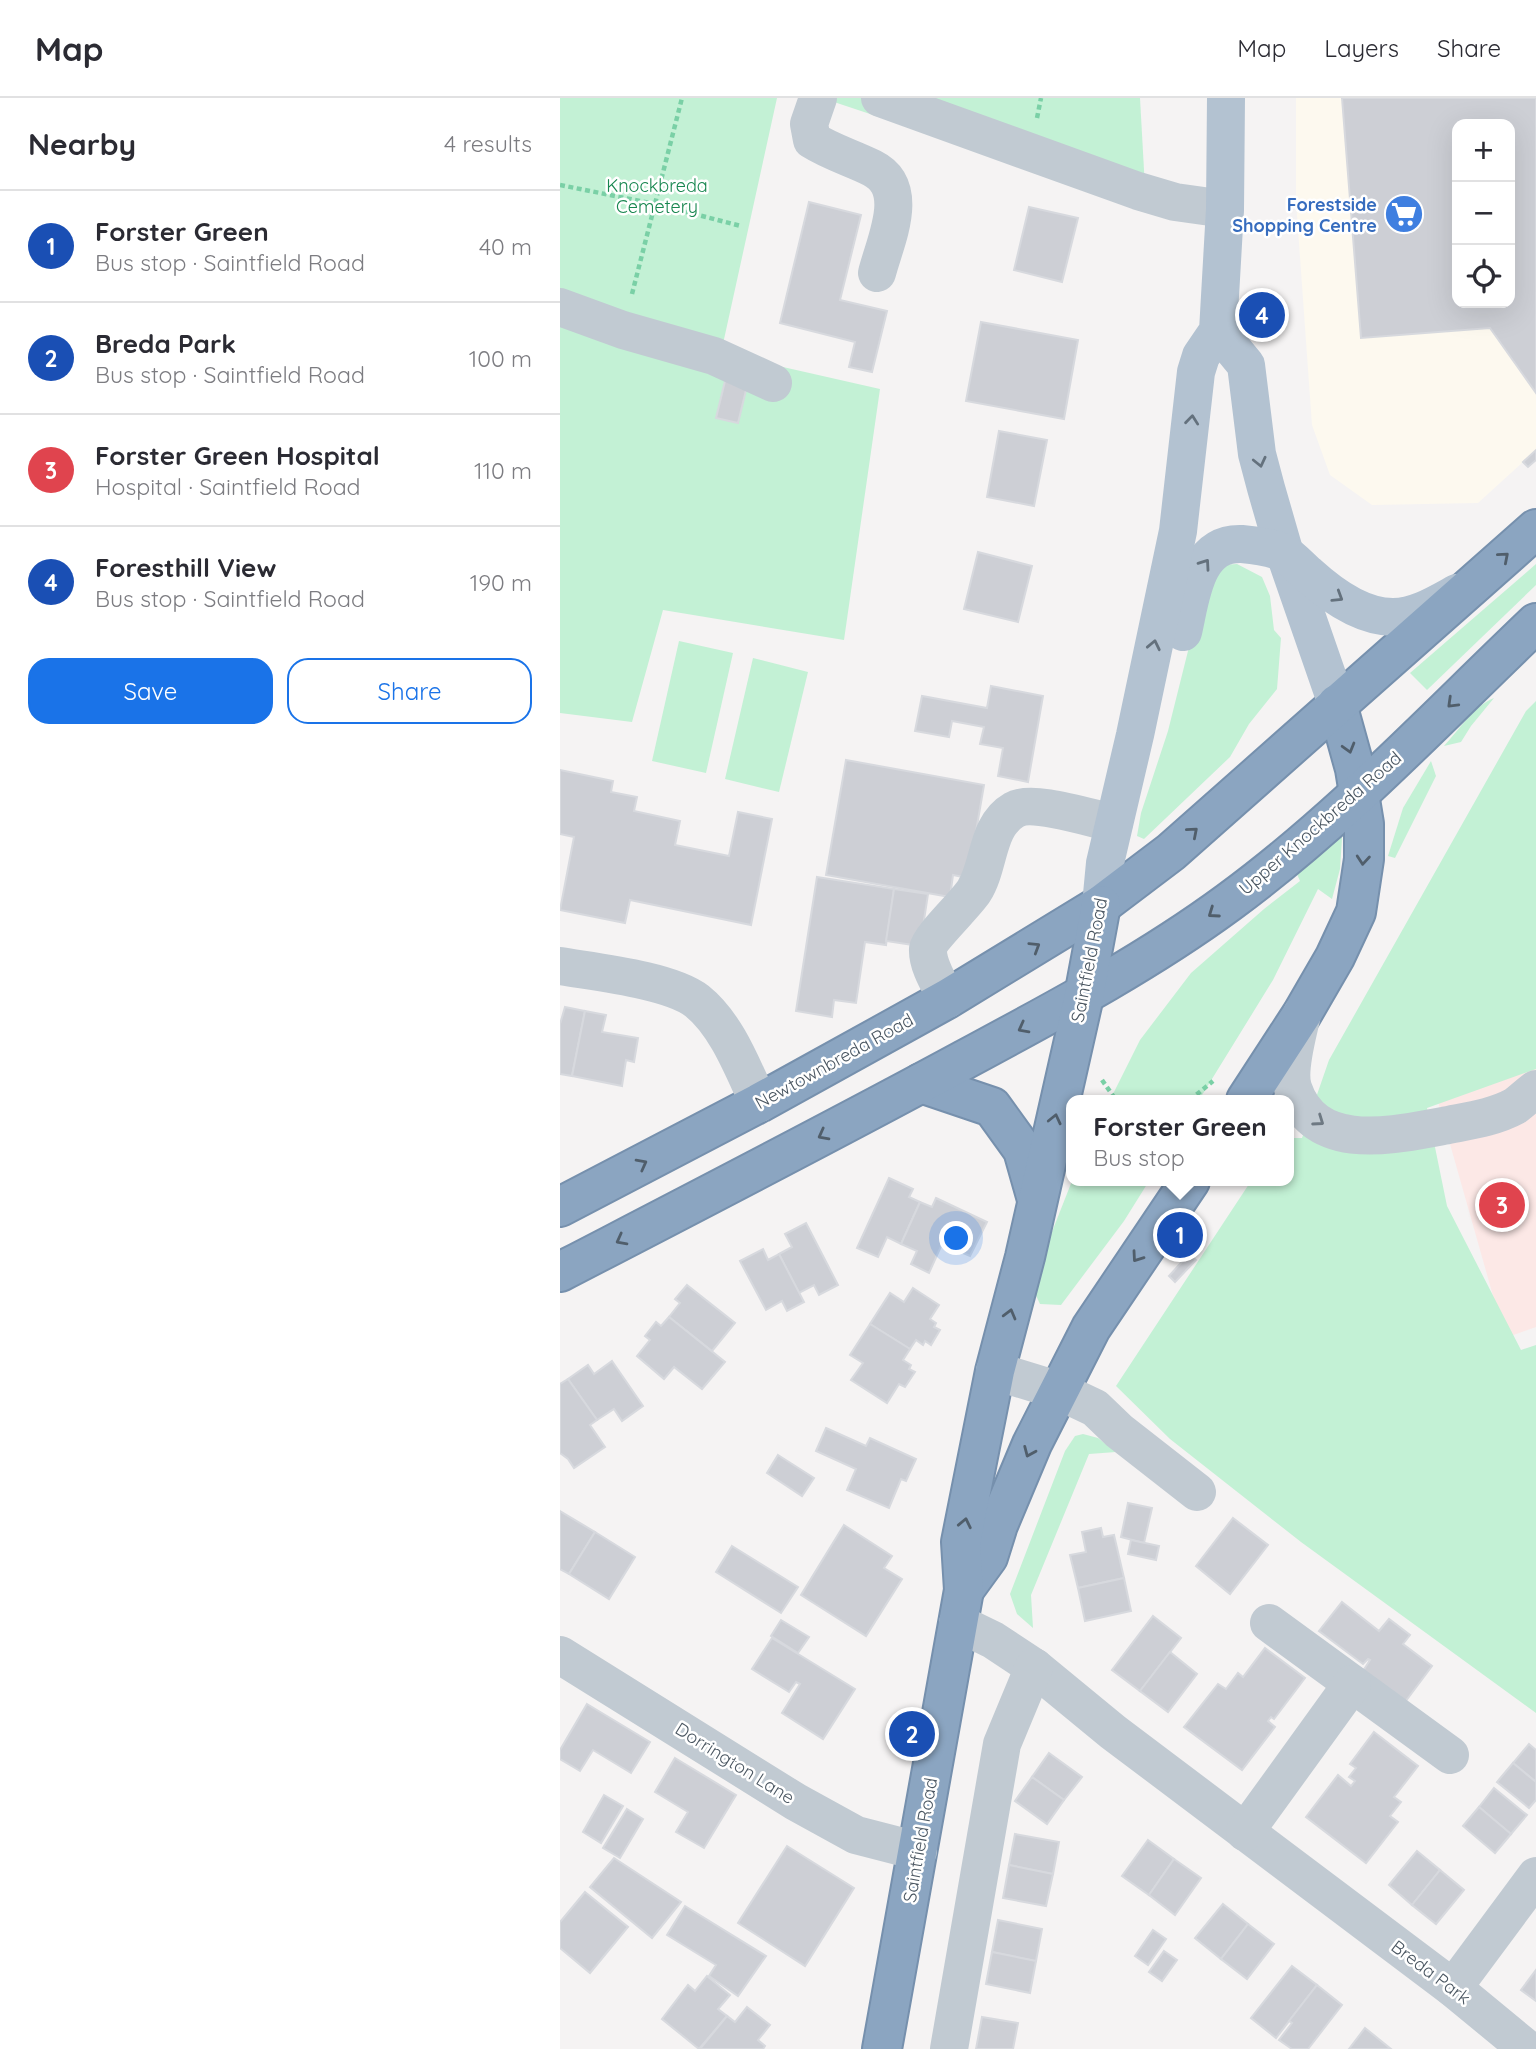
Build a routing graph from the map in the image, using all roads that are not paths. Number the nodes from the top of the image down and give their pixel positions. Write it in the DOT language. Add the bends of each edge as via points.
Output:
graph roads {
  1 [pos="818,98"];
  2 [pos="880,98"];
  3 [pos="1226,98"];
  4 [pos="927,105"];
  5 [pos="1225,209"];
  6 [pos="877,273"];
  7 [pos="560,307"];
  8 [pos="1218,331"];
  9 [pos="773,383"];
  10 [pos="1536,529"];
  11 [pos="1285,554"];
  12 [pos="1472,584"];
  13 [pos="1536,623"];
  14 [pos="1336,704"];
  15 [pos="1135,735"];
  16 [pos="1360,792"];
  17 [pos="1114,823"];
  18 [pos="1101,905"];
  19 [pos="560,965"];
  20 [pos="1084,996"];
  21 [pos="947,999"];
  22 [pos="1302,1014"];
  23 [pos="921,1083"];
  24 [pos="1231,1089"];
  25 [pos="1536,1089"];
  26 [pos="759,1103"];
  27 [pos="1187,1186"];
  28 [pos="1037,1198"];
  29 [pos="560,1207"];
  30 [pos="560,1272"];
  31 [pos="995,1371"];
  32 [pos="1057,1390"];
  33 [pos="1197,1492"];
  34 [pos="961,1606"];
  35 [pos="1269,1623"];
  36 [pos="560,1655"];
  37 [pos="1034,1667"];
  38 [pos="1352,1684"];
  39 [pos="1450,1755"];
  40 [pos="1245,1832"];
  41 [pos="918,1851"];
  42 [pos="1536,1876"];
  43 [pos="1453,1988"];
  44 [pos="883,2049"];
  45 [pos="948,2049"];
  46 [pos="1527,2049"];
  1 -- 6 [label="street" via="809,124 812,140 875,170 893,189 894,208"];
  2 -- 4 [label="street"];
  3 -- 5 [label="main road, Saintfield Road"];
  4 -- 5 [label="street" via="1138,191"];
  5 -- 8 [label="main road, Saintfield Road"];
  7 -- 9 [label="street" via="714,355"];
  8 -- 11 [label="main road, one-way" via="1245,365 1257,454"];
  15 -- 8 [label="main road, Saintfield Road, one-way" via="1180,520 1196,372 1200,356"];
  12 -- 10 [label="highway, one-way"];
  11 -- 12 [label="main road, one-way" via="1350,605 1393,617 1423,611"];
  11 -- 14 [label="main road"];
  15 -- 11 [label="main road, one-way" via="1166,704 1203,562 1218,548 1235,544"];
  12 -- 14 [label="highway"];
  13 -- 16 [label="highway, Upper Knockbreda Road, one-way"];
  14 -- 16 [label="highway, one-way"];
  18 -- 14 [label="highway, one-way" via="1171,852"];
  15 -- 17 [label="main road, Saintfield Road"];
  16 -- 20 [label="highway, Upper Knockbreda Road, one-way" via="1230,901"];
  16 -- 22 [label="highway, one-way" via="1364,859 1356,912"];
  17 -- 18 [label="main road, Saintfield Road"];
  17 -- 21 [label="street" via="1030,806 1014,810 1001,823 976,888 928,948"];
  18 -- 20 [label="highway, Saintfield Road"];
  21 -- 18 [label="highway, Newtownbreda Road, one-way"];
  19 -- 26 [label="street" via="644,982 696,1000 729,1042"];
  20 -- 23 [label="highway, one-way"];
  28 -- 20 [label="highway, Saintfield Road, one-way"];
  21 -- 26 [label="highway, Newtownbreda Road"];
  22 -- 24 [label="highway"];
  22 -- 25 [label="street, one-way" via="1292,1086 1310,1115 1348,1135 1399,1134 1485,1118 1515,1106"];
  23 -- 28 [label="highway" via="992,1107 1023,1150"];
  23 -- 30 [label="highway, one-way"];
  29 -- 26 [label="highway, Newtownbreda Road, one-way"];
  27 -- 32 [label="highway, Saintfield Road, one-way" via="1091,1328"];
  31 -- 28 [label="highway, Saintfield Road, one-way"];
  31 -- 32 [label="street"];
  34 -- 31 [label="highway, Saintfield Road, one-way" via="961,1542"];
  32 -- 33 [label="street" via="1095,1408"];
  32 -- 34 [label="highway, Saintfield Road, one-way" via="988,1557"];
  34 -- 37 [label="street, Breda Park" via="993,1640"];
  34 -- 41 [label="highway, Saintfield Road"];
  35 -- 38 [label="street"];
  36 -- 41 [label="street, Dorrington Lane" via="856,1835"];
  37 -- 40 [label="street, Breda Park"];
  37 -- 45 [label="street" via="1002,1744"];
  38 -- 39 [label="street"];
  38 -- 40 [label="street"];
  40 -- 43 [label="street, Breda Park"];
  41 -- 44 [label="highway, Saintfield Road"];
  42 -- 43 [label="street"];
  43 -- 46 [label="street, Breda Park"];
}
